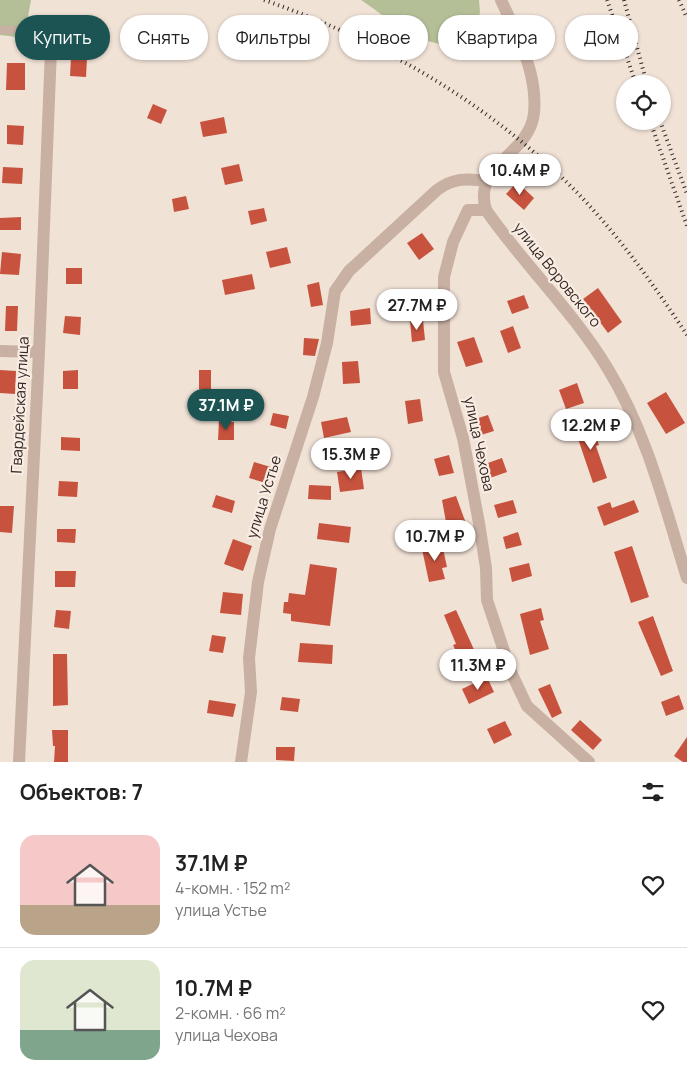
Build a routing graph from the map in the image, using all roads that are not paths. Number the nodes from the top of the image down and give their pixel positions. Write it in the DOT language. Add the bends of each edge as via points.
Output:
graph roads {
  1 [pos="502,0"];
  2 [pos="0,30"];
  3 [pos="15,30"];
  4 [pos="51,60"];
  5 [pos="486,181"];
  6 [pos="486,210"];
  7 [pos="0,351"];
  8 [pos="40,352"];
  9 [pos="687,578"];
  10 [pos="19,762"];
  11 [pos="241,762"];
  12 [pos="589,762"];
  1 -- 5 [label="street" via="526,58 534,95 534,115 522,142 492,170"];
  2 -- 3 [label="lane"];
  4 -- 8 [label="street, Гвардейская улица"];
  5 -- 6 [label="street" via="482,199"];
  5 -- 11 [label="street, улица Устье" via="458,179 447,182 349,272 335,291 327,343 313,397 270,529 258,582 249,658 251,692"];
  6 -- 9 [label="street, улица Воровского" via="593,345 621,392 645,449"];
  6 -- 12 [label="street, улица Чехова" via="468,210 453,242 444,277 444,372 463,438 486,568 487,600 511,672 527,706"];
  7 -- 8 [label="street"];
  8 -- 10 [label="street, Гвардейская улица"];
}
